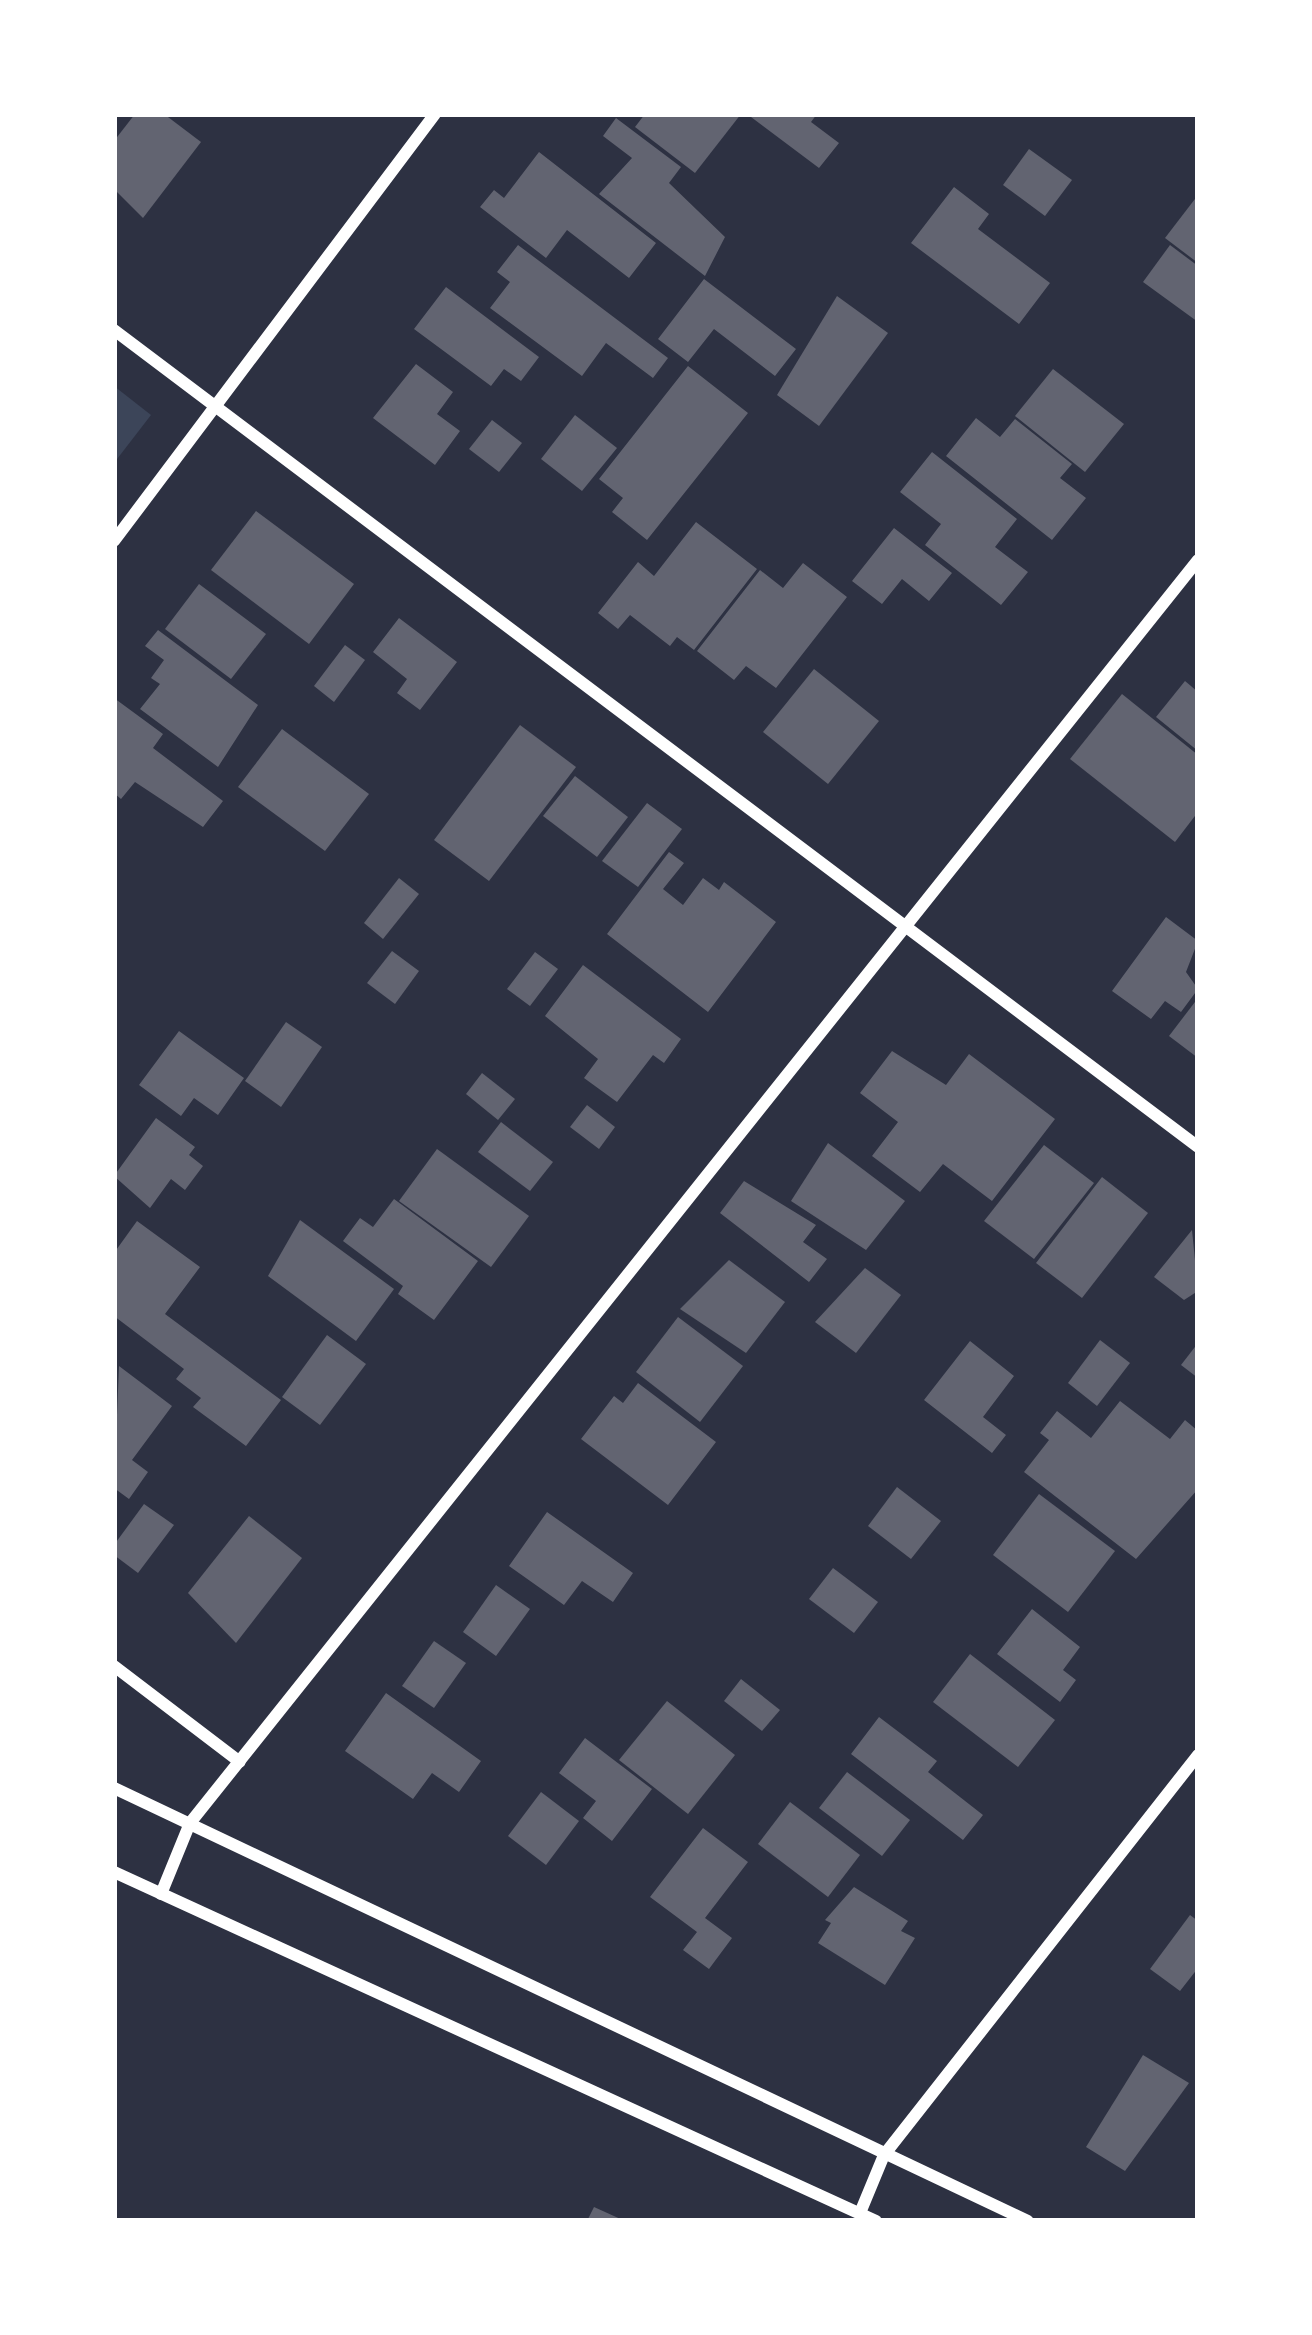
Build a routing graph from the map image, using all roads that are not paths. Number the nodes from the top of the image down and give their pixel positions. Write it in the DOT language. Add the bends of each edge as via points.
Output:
graph roads {
  1 [pos="435,114"];
  2 [pos="114,331"];
  3 [pos="215,411"];
  4 [pos="114,542"];
  5 [pos="1198,560"];
  6 [pos="907,930"];
  7 [pos="1198,1147"];
  8 [pos="114,1666"];
  9 [pos="1198,1755"];
  10 [pos="240,1762"];
  11 [pos="114,1788"];
  12 [pos="190,1823"];
  13 [pos="114,1873"];
  14 [pos="161,1894"];
  15 [pos="884,2155"];
  16 [pos="860,2213"];
  17 [pos="1025,2220"];
  18 [pos="876,2221"];
  1 -- 3 [label="street"];
  2 -- 3 [label="street"];
  3 -- 4 [label="street"];
  3 -- 6 [label="street"];
  5 -- 6 [label="street"];
  6 -- 7 [label="street"];
  6 -- 10 [label="street"];
  8 -- 10 [label="street"];
  9 -- 15 [label="street"];
  10 -- 12 [label="street"];
  11 -- 12 [label="street"];
  12 -- 14 [label="street"];
  12 -- 15 [label="street"];
  13 -- 14 [label="street"];
  14 -- 16 [label="street"];
  15 -- 16 [label="street"];
  15 -- 17 [label="street"];
  16 -- 18 [label="street"];
}
